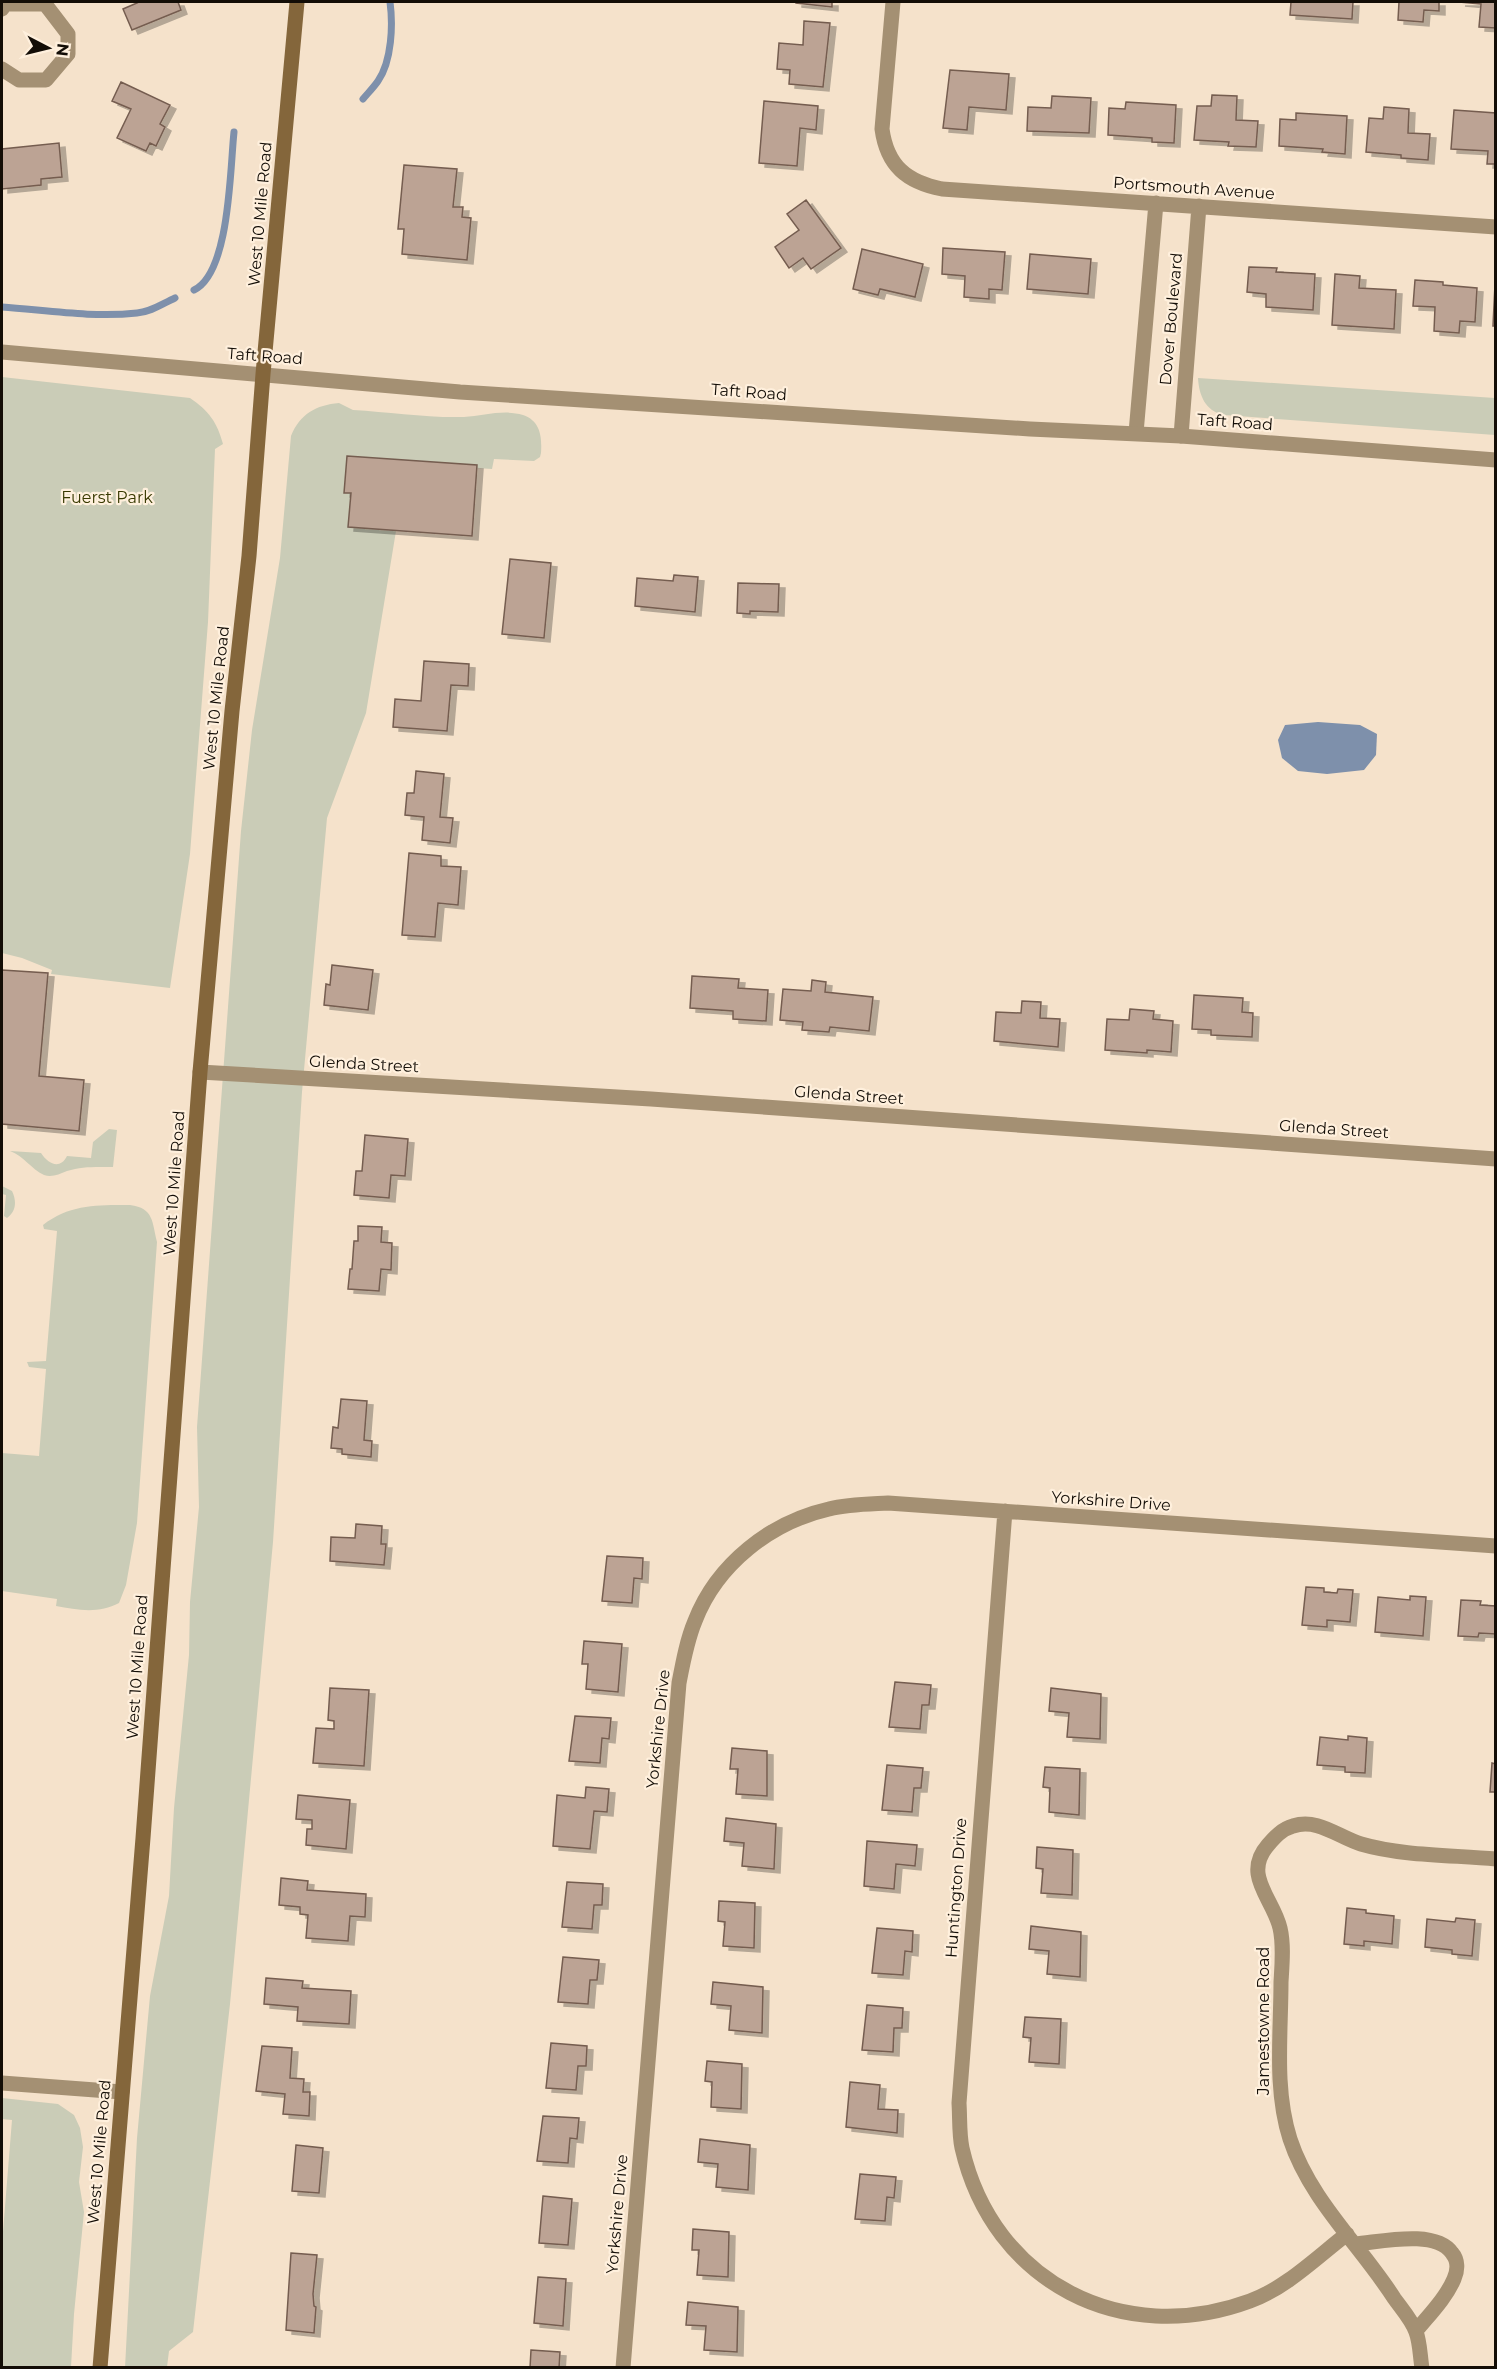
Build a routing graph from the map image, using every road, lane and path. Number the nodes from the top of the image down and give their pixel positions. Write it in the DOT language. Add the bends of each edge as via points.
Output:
graph roads {
  1 [pos="297,2"];
  2 [pos="893,2"];
  3 [pos="2,9"];
  4 [pos="2,69"];
  5 [pos="1156,203"];
  6 [pos="1199,206"];
  7 [pos="1496,227"];
  8 [pos="2,352"];
  9 [pos="263,374"];
  10 [pos="1136,433"];
  11 [pos="1180,436"];
  12 [pos="1496,460"];
  13 [pos="200,1072"];
  14 [pos="1496,1159"];
  15 [pos="1005,1511"];
  16 [pos="1496,1546"];
  17 [pos="1496,1859"];
  18 [pos="2,2083"];
  19 [pos="122,2092"];
  20 [pos="1351,2239"];
  21 [pos="1416,2331"];
  22 [pos="100,2367"];
  23 [pos="623,2367"];
  24 [pos="1422,2367"];
  1 -- 9 [label="main road, West 10 Mile Road"];
  2 -- 5 [label="street, Portsmouth Avenue" via="882,129 884,143 897,167 914,181 942,189"];
  3 -- 4 [label="street" via="5,4 45,4 68,34 69,54 46,80 20,80"];
  5 -- 6 [label="street, Portsmouth Avenue"];
  5 -- 10 [label="street, Dover Boulevard"];
  6 -- 7 [label="street, Portsmouth Avenue"];
  6 -- 11 [label="street, Dover Boulevard"];
  8 -- 9 [label="street, Taft Road"];
  9 -- 10 [label="street, Taft Road" via="460,392"];
  9 -- 13 [label="main road, West 10 Mile Road"];
  10 -- 11 [label="street, Taft Road"];
  11 -- 12 [label="street, Taft Road"];
  13 -- 14 [label="street, Glenda Street" via="651,1099"];
  13 -- 19 [label="main road, West 10 Mile Road"];
  15 -- 16 [label="street, Yorkshire Drive"];
  15 -- 20 [label="street, Huntington Drive" via="959,2103 961,2146 985,2211 1016,2255 1056,2285 1100,2304 1150,2316 1204,2315 1253,2300"];
  15 -- 23 [label="street, Yorkshire Drive" via="888,1503 829,1509 804,1516 782,1524 744,1552 710,1593 695,1620 676,1704"];
  17 -- 20 [label="street, Jamestowne Road" via="1385,1849 1360,1844 1307,1823 1277,1835 1264,1850 1257,1868 1260,1887 1280,1928 1280,2080 1286,2124 1299,2162 1314,2189"];
  18 -- 19 [label="street"];
  19 -- 22 [label="main road, West 10 Mile Road"];
  20 -- 21 [label="street, Jamestowne Road"];
  20 -- 21 [label="street" via="1436,2241 1448,2247 1457,2259 1455,2277"];
  21 -- 24 [label="street, Jamestowne Road"];
}
